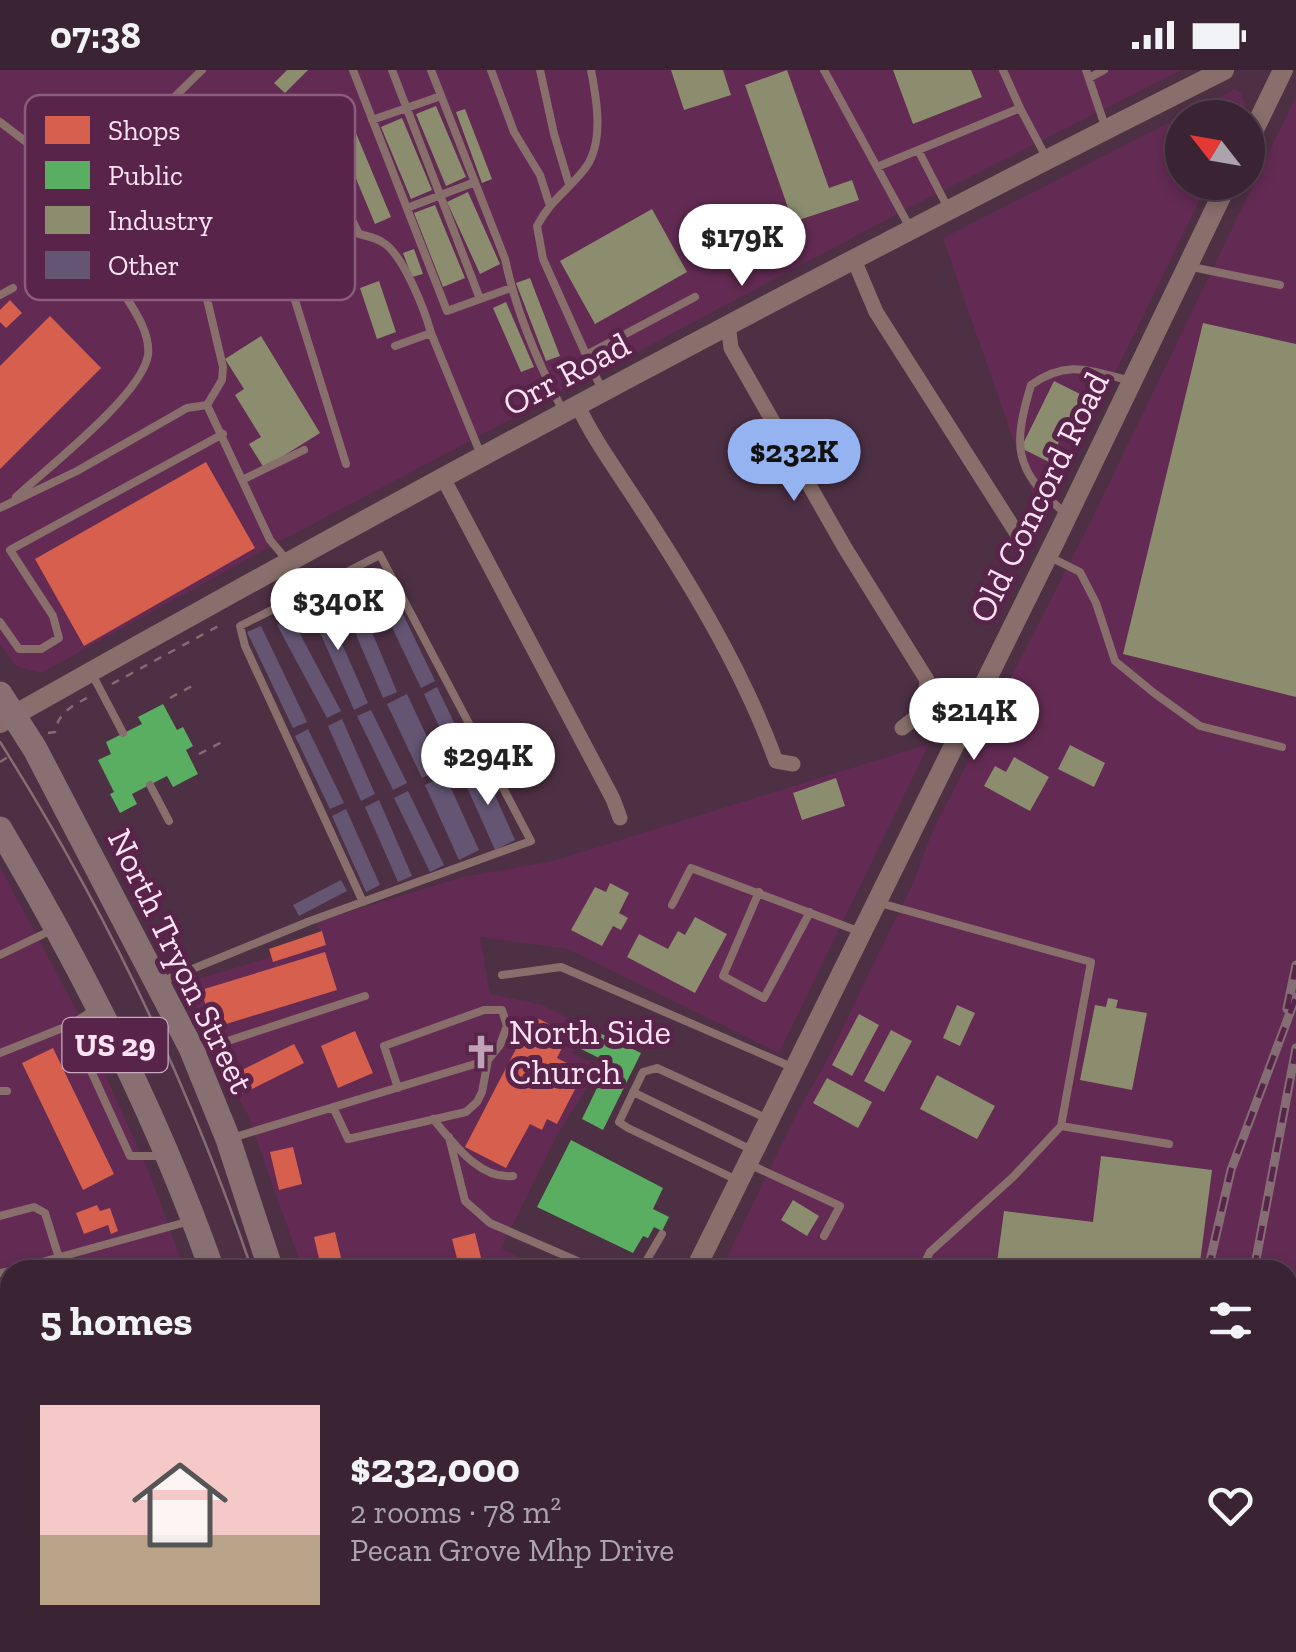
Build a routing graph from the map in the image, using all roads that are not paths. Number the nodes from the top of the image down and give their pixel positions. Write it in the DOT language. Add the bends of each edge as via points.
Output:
graph roads {
  1 [pos="202,70"];
  2 [pos="353,70"];
  3 [pos="392,70"];
  4 [pos="430,70"];
  5 [pos="491,70"];
  6 [pos="540,70"];
  7 [pos="591,70"];
  8 [pos="824,70"];
  9 [pos="1002,70"];
  10 [pos="1104,70"];
  11 [pos="1224,70"];
  12 [pos="1283,70"];
  13 [pos="1088,74"];
  14 [pos="177,95"];
  15 [pos="441,96"];
  16 [pos="1265,107"];
  17 [pos="407,108"];
  18 [pos="1020,108"];
  19 [pos="372,120"];
  20 [pos="0,122"];
  21 [pos="1106,129"];
  22 [pos="25,141"];
  23 [pos="918,150"];
  24 [pos="1047,159"];
  25 [pos="877,167"];
  26 [pos="475,182"];
  27 [pos="569,184"];
  28 [pos="440,195"];
  29 [pos="1219,200"];
  30 [pos="550,203"];
  31 [pos="407,208"];
  32 [pos="949,210"];
  33 [pos="355,226"];
  34 [pos="911,230"];
  35 [pos="854,260"];
  36 [pos="1188,266"];
  37 [pos="1280,285"];
  38 [pos="13,288"];
  39 [pos="511,288"];
  40 [pos="0,294"];
  41 [pos="695,296"];
  42 [pos="480,299"];
  43 [pos="127,300"];
  44 [pos="207,300"];
  45 [pos="295,300"];
  46 [pos="728,324"];
  47 [pos="431,334"];
  48 [pos="396,346"];
  49 [pos="586,356"];
  50 [pos="1132,381"];
  51 [pos="602,392"];
  52 [pos="207,404"];
  53 [pos="570,408"];
  54 [pos="223,434"];
  55 [pos="304,450"];
  56 [pos="481,456"];
  57 [pos="346,464"];
  58 [pos="442,476"];
  59 [pos="244,480"];
  60 [pos="10,503"];
  61 [pos="0,508"];
  62 [pos="1068,514"];
  63 [pos="1021,540"];
  64 [pos="10,550"];
  65 [pos="0,556"];
  66 [pos="1048,556"];
  67 [pos="289,562"];
  68 [pos="0,622"];
  69 [pos="96,681"];
  70 [pos="4,711"];
  71 [pos="902,728"];
  72 [pos="123,734"];
  73 [pos="1282,747"];
  74 [pos="793,764"];
  75 [pos="150,785"];
  76 [pos="620,818"];
  77 [pos="169,820"];
  78 [pos="0,828"];
  79 [pos="759,892"];
  80 [pos="364,902"];
  81 [pos="877,902"];
  82 [pos="672,905"];
  83 [pos="810,912"];
  84 [pos="58,927"];
  85 [pos="862,932"];
  86 [pos="0,955"];
  87 [pos="502,975"];
  88 [pos="159,983"];
  89 [pos="366,996"];
  90 [pos="97,1008"];
  91 [pos="70,1025"];
  92 [pos="0,1053"];
  93 [pos="192,1053"];
  94 [pos="488,1060"];
  95 [pos="794,1068"];
  96 [pos="398,1088"];
  97 [pos="633,1092"];
  98 [pos="334,1107"];
  99 [pos="433,1119"];
  100 [pos="769,1119"];
  101 [pos="1060,1126"];
  102 [pos="448,1138"];
  103 [pos="228,1140"];
  104 [pos="1169,1144"];
  105 [pos="169,1156"];
  106 [pos="746,1165"];
  107 [pos="513,1176"];
  108 [pos="0,1216"];
  109 [pos="194,1220"];
  110 [pos="662,1234"];
  111 [pos="824,1236"];
  112 [pos="59,1258"];
  113 [pos="51,1260"];
  114 [pos="208,1260"];
  115 [pos="268,1260"];
  116 [pos="575,1260"];
  117 [pos="648,1260"];
  118 [pos="700,1260"];
  119 [pos="926,1260"];
  1 -- 14 [label="lane"];
  2 -- 19 [label="lane"];
  3 -- 17 [label="lane"];
  4 -- 15 [label="lane"];
  5 -- 30 [label="lane"];
  6 -- 27 [label="lane"];
  7 -- 27 [label="lane" via="596,147"];
  8 -- 25 [label="lane"];
  9 -- 18 [label="lane"];
  10 -- 13 [label="lane"];
  11 -- 21 [label="street, Orr Road"];
  12 -- 16 [label="street"];
  13 -- 21 [label="lane"];
  15 -- 17 [label="lane"];
  15 -- 26 [label="lane"];
  17 -- 19 [label="lane"];
  17 -- 28 [label="lane"];
  18 -- 23 [label="lane"];
  18 -- 24 [label="lane"];
  19 -- 31 [label="lane"];
  20 -- 22 [label="lane"];
  21 -- 24 [label="street, Orr Road"];
  23 -- 25 [label="lane"];
  23 -- 32 [label="lane"];
  24 -- 32 [label="street, Orr Road"];
  25 -- 34 [label="lane"];
  26 -- 28 [label="lane"];
  26 -- 39 [label="lane"];
  27 -- 30 [label="lane"];
  28 -- 31 [label="lane"];
  28 -- 42 [label="lane"];
  29 -- 36 [label="street, Old Concord Road"];
  30 -- 49 [label="lane" via="537,226 543,259"];
  31 -- 42 [label="lane" via="448,311"];
  32 -- 34 [label="street, Orr Road"];
  33 -- 47 [label="lane" via="359,234 386,243 396,257"];
  34 -- 35 [label="street, Orr Road"];
  35 -- 46 [label="street, Orr Road"];
  35 -- 63 [label="street" via="876,312"];
  36 -- 37 [label="lane"];
  36 -- 50 [label="street, Old Concord Road"];
  38 -- 40 [label="lane"];
  39 -- 42 [label="lane"];
  39 -- 53 [label="lane" via="540,365"];
  41 -- 49 [label="lane"];
  43 -- 60 [label="lane" via="145,329 148,355 139,378"];
  44 -- 52 [label="lane" via="222,380"];
  45 -- 57 [label="lane"];
  46 -- 51 [label="street, Orr Road"];
  46 -- 71 [label="street" via="731,348 927,680 924,711"];
  47 -- 48 [label="lane"];
  47 -- 56 [label="lane"];
  49 -- 51 [label="lane"];
  50 -- 62 [label="street, Old Concord Road"];
  50 -- 62 [label="lane" via="1077,367 1031,384 1018,447 1024,468"];
  51 -- 53 [label="street, Orr Road"];
  52 -- 54 [label="lane"];
  52 -- 60 [label="lane"];
  53 -- 56 [label="street, Orr Road"];
  53 -- 74 [label="street" via="627,487 732,661 776,760"];
  54 -- 59 [label="lane"];
  54 -- 64 [label="lane"];
  55 -- 59 [label="lane"];
  56 -- 58 [label="street, Orr Road"];
  58 -- 67 [label="street, Orr Road"];
  58 -- 76 [label="street"];
  59 -- 67 [label="lane" via="270,540"];
  60 -- 61 [label="lane"];
  62 -- 66 [label="street, Old Concord Road"];
  64 -- 65 [label="lane"];
  64 -- 68 [label="lane" via="53,616 59,638 41,649 19,648"];
  66 -- 73 [label="lane" via="1080,572 1111,653 1128,672 1200,726"];
  66 -- 81 [label="street, Old Concord Road"];
  67 -- 69 [label="street, Orr Road"];
  69 -- 70 [label="street, Orr Road"];
  69 -- 72 [label="lane"];
  70 -- 88 [label="main road, North Tryon Street / US 29" via="34,748"];
  75 -- 77 [label="lane"];
  78 -- 84 [label="main road, US 29"];
  79 -- 82 [label="lane" via="690,868"];
  79 -- 83 [label="lane"];
  79 -- 83 [label="lane" via="723,976 764,998"];
  80 -- 80 [label="lane" via="531,841 380,555 240,626"];
  80 -- 88 [label="lane"];
  81 -- 85 [label="street, Old Concord Road"];
  81 -- 101 [label="lane" via="1090,962"];
  83 -- 85 [label="lane"];
  84 -- 86 [label="lane"];
  84 -- 90 [label="main road, US 29"];
  85 -- 95 [label="street, Old Concord Road"];
  87 -- 95 [label="lane" via="561,967"];
  88 -- 93 [label="main road, North Tryon Street / US 29"];
  89 -- 93 [label="lane"];
  90 -- 91 [label="lane"];
  90 -- 105 [label="main road, US 29"];
  91 -- 92 [label="lane"];
  91 -- 105 [label="lane" via="130,1156"];
  93 -- 103 [label="main road, North Tryon Street / US 29"];
  94 -- 96 [label="lane"];
  94 -- 96 [label="lane" via="507,1026 502,1010 484,1010 384,1046"];
  94 -- 99 [label="lane" via="477,1102 466,1112"];
  95 -- 100 [label="street, Old Concord Road"];
  96 -- 98 [label="lane"];
  97 -- 100 [label="lane" via="643,1072 668,1070"];
  97 -- 106 [label="lane"];
  97 -- 106 [label="lane" via="619,1122 628,1128"];
  98 -- 99 [label="lane" via="348,1139"];
  98 -- 103 [label="lane"];
  99 -- 102 [label="lane"];
  100 -- 106 [label="street, Old Concord Road"];
  101 -- 104 [label="lane"];
  101 -- 119 [label="lane"];
  102 -- 107 [label="lane" via="465,1158 503,1178"];
  102 -- 116 [label="lane" via="465,1200 490,1223"];
  103 -- 115 [label="main road, North Tryon Street / US 29"];
  105 -- 109 [label="main road, US 29"];
  106 -- 111 [label="lane" via="840,1206"];
  106 -- 118 [label="street, Old Concord Road"];
  108 -- 112 [label="lane" via="34,1206 45,1213"];
  109 -- 112 [label="lane"];
  109 -- 114 [label="main road, US 29"];
  110 -- 117 [label="lane"];
  112 -- 113 [label="lane"];
}
